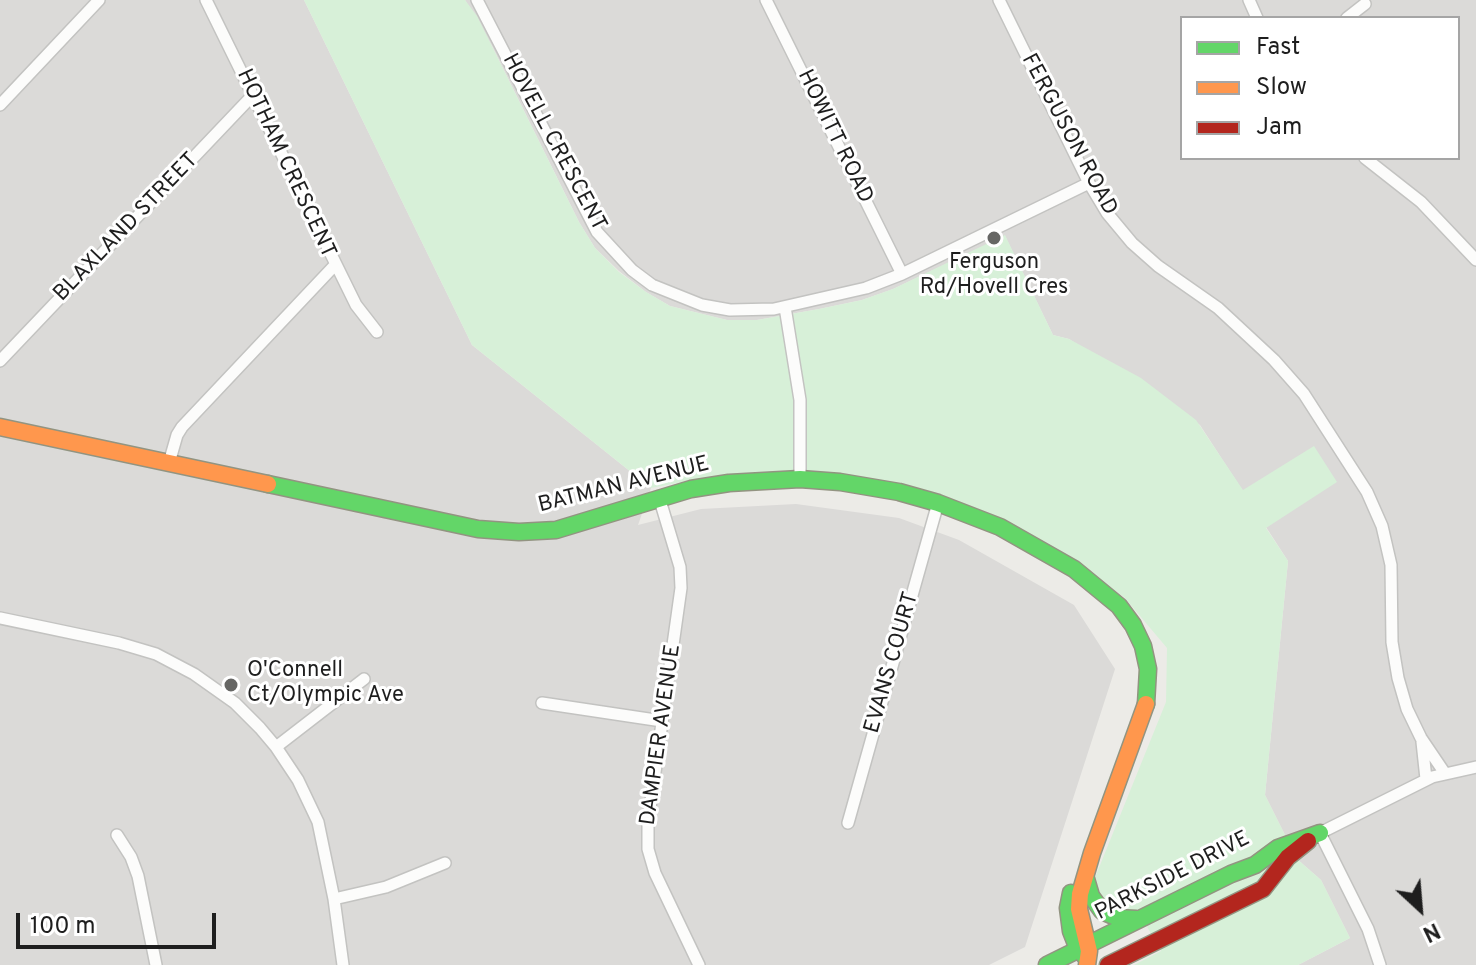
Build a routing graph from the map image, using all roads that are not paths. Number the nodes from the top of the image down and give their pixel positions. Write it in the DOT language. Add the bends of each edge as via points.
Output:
graph roads {
  1 [pos="206,0"];
  2 [pos="477,0"];
  3 [pos="766,0"];
  4 [pos="999,0"];
  5 [pos="95,1"];
  6 [pos="1365,4"];
  7 [pos="1350,16"];
  8 [pos="253,95"];
  9 [pos="0,105"];
  10 [pos="1368,160"];
  11 [pos="1089,183"];
  12 [pos="1476,260"];
  13 [pos="335,265"];
  14 [pos="902,274"];
  15 [pos="785,307"];
  16 [pos="377,332"];
  17 [pos="0,361"];
  18 [pos="0,427"];
  19 [pos="169,463"];
  20 [pos="800,479"];
  21 [pos="659,497"];
  22 [pos="938,503"];
  23 [pos="0,618"];
  24 [pos="364,679"];
  25 [pos="542,703"];
  26 [pos="662,721"];
  27 [pos="1421,738"];
  28 [pos="276,747"];
  29 [pos="1476,767"];
  30 [pos="1444,772"];
  31 [pos="1426,779"];
  32 [pos="848,823"];
  33 [pos="1320,833"];
  34 [pos="117,835"];
  35 [pos="1090,861"];
  36 [pos="445,863"];
  37 [pos="334,899"];
  38 [pos="1215,912"];
  39 [pos="1141,918"];
  40 [pos="1085,954"];
  41 [pos="156,965"];
  42 [pos="343,965"];
  43 [pos="699,965"];
  44 [pos="1047,965"];
  45 [pos="1108,965"];
  46 [pos="1380,965"];
  1 -- 8 [label="street, HOTHAM CRESCENT"];
  2 -- 15 [label="street, HOVELL CRESCENT" via="584,211 611,249 652,285 702,305 741,310"];
  3 -- 14 [label="street, HOWITT ROAD"];
  4 -- 11 [label="street, FERGUSON ROAD"];
  5 -- 9 [label="street"];
  6 -- 7 [label="street"];
  8 -- 13 [label="street, HOTHAM CRESCENT"];
  8 -- 17 [label="street, BLAXLAND STREET"];
  10 -- 12 [label="street" via="1421,202"];
  11 -- 14 [label="street, HOVELL CRESCENT"];
  11 -- 27 [label="street, FERGUSON ROAD" via="1132,243 1218,308 1274,360 1304,394 1367,492 1391,565 1398,678"];
  13 -- 16 [label="street"];
  13 -- 19 [label="street, HOTHAM CRESCENT" via="182,427"];
  14 -- 15 [label="street, HOVELL CRESCENT" via="843,295"];
  15 -- 20 [label="street" via="800,400"];
  18 -- 19 [label="street, BATMAN AVENUE"];
  19 -- 21 [label="street, BATMAN AVENUE" via="448,524 519,532 556,530"];
  20 -- 21 [label="street, BATMAN AVENUE" via="729,483"];
  20 -- 22 [label="street, BATMAN AVENUE" via="899,492"];
  21 -- 26 [label="street, DAMPIER AVENUE" via="681,588"];
  22 -- 32 [label="street, EVANS COURT"];
  22 -- 35 [label="street, BATMAN AVENUE" via="1000,527 1074,569 1119,606 1143,646 1149,692 1144,716"];
  23 -- 28 [label="street" via="156,654 235,703"];
  24 -- 28 [label="street"];
  25 -- 26 [label="street"];
  26 -- 43 [label="street, DAMPIER AVENUE" via="648,849"];
  27 -- 30 [label="street, FERGUSON ROAD"];
  27 -- 31 [label="street, FERGUSON ROAD"];
  28 -- 37 [label="street" via="318,822"];
  29 -- 30 [label="street, PARKSIDE DRIVE"];
  30 -- 31 [label="street, PARKSIDE DRIVE"];
  31 -- 33 [label="street, PARKSIDE DRIVE"];
  33 -- 38 [label="street, PARKSIDE DRIVE" via="1288,857 1263,889"];
  33 -- 39 [label="street, PARKSIDE DRIVE" via="1278,848 1255,865"];
  33 -- 46 [label="street"];
  34 -- 41 [label="street" via="138,876"];
  35 -- 39 [label="street" via="1088,888 1102,911 1123,919"];
  35 -- 40 [label="street, BATMAN AVENUE" via="1077,877 1068,903 1070,926"];
  36 -- 37 [label="street" via="386,887"];
  37 -- 42 [label="street"];
  38 -- 40 [label="street" via="1160,929 1106,955"];
  38 -- 45 [label="street, PARKSIDE DRIVE"];
  39 -- 40 [label="street, PARKSIDE DRIVE"];
  40 -- 44 [label="street, PARKSIDE DRIVE"];
}
